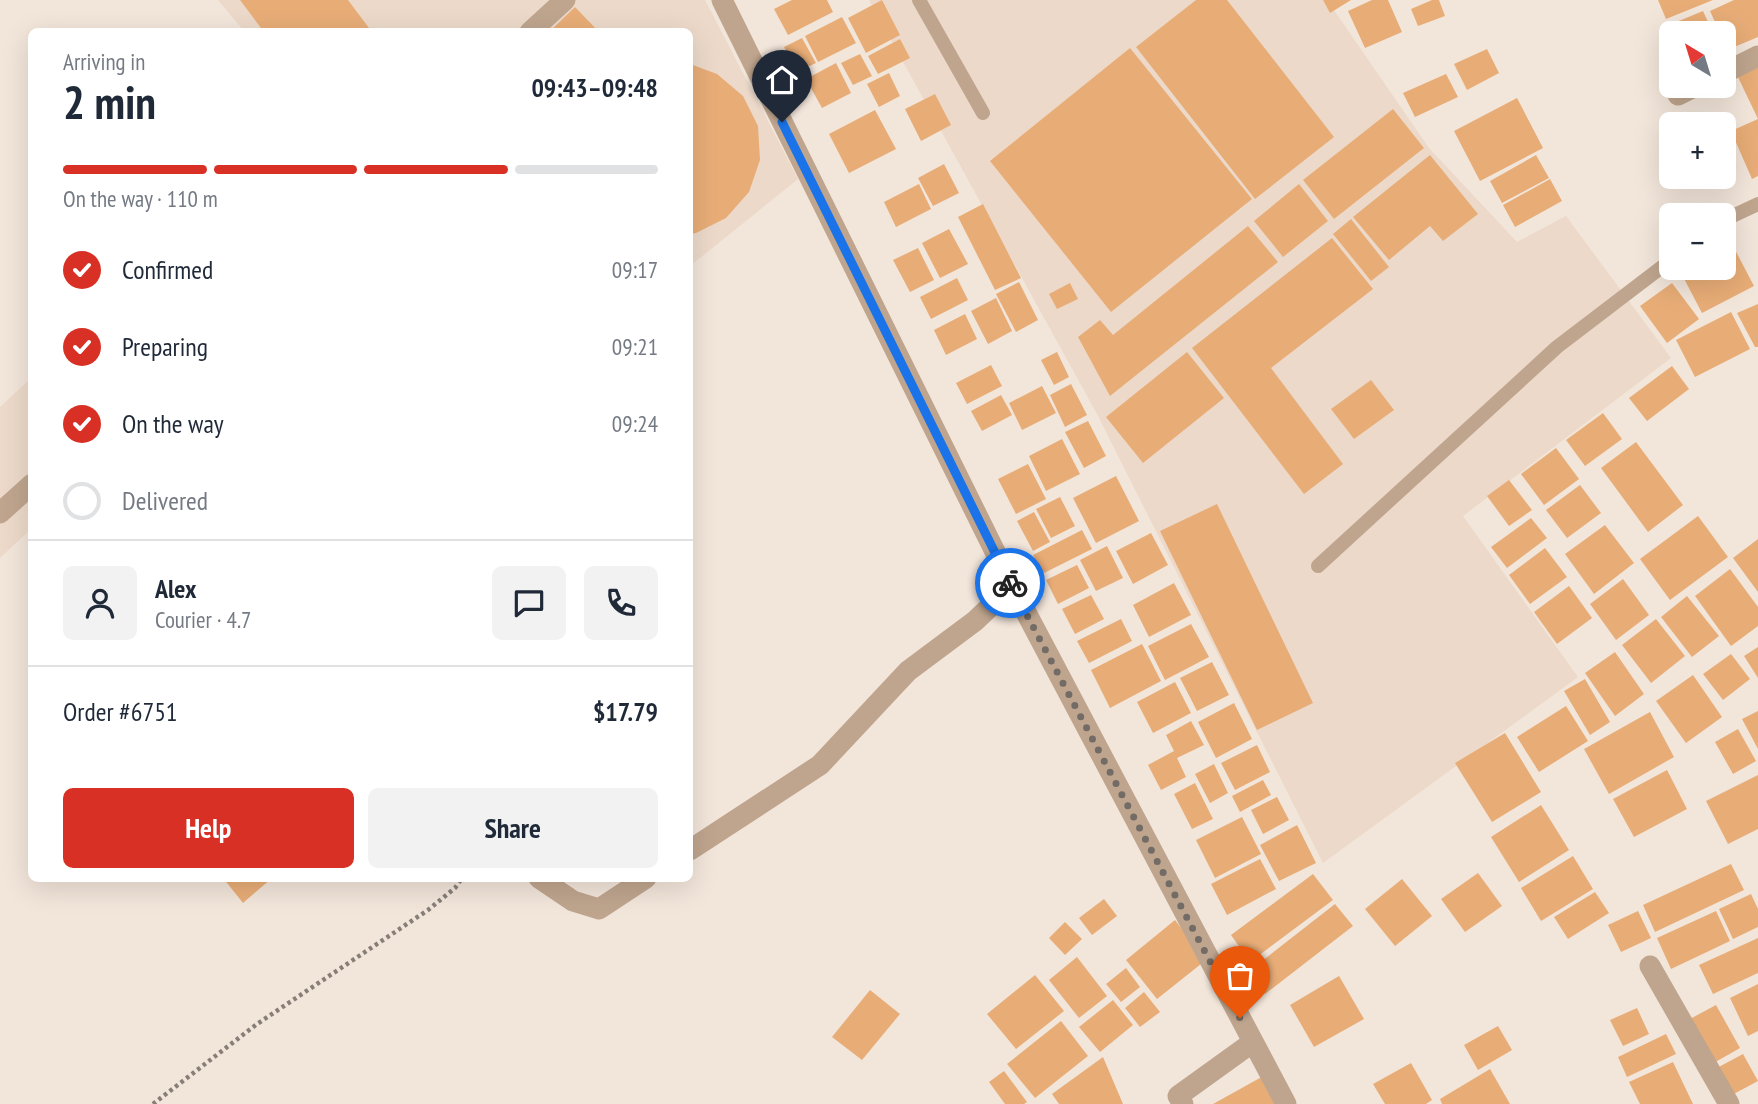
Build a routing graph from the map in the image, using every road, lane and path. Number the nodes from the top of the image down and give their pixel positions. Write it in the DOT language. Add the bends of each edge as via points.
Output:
graph roads {
  1 [pos="565,0"];
  2 [pos="722,0"];
  3 [pos="919,0"];
  4 [pos="534,28"];
  5 [pos="1758,56"];
  6 [pos="1736,67"];
  7 [pos="983,113"];
  8 [pos="1758,204"];
  9 [pos="1736,214"];
  10 [pos="1659,269"];
  11 [pos="28,488"];
  12 [pos="0,513"];
  13 [pos="1318,566"];
  14 [pos="1012,586"];
  15 [pos="693,848"];
  16 [pos="459,882"];
  17 [pos="545,882"];
  18 [pos="640,882"];
  19 [pos="1650,966"];
  20 [pos="1253,1042"];
  21 [pos="153,1104"];
  22 [pos="1183,1104"];
  23 [pos="1286,1104"];
  24 [pos="1730,1104"];
  1 -- 4 [label="street"];
  2 -- 14 [label="street"];
  3 -- 7 [label="lane"];
  5 -- 6 [label="street"];
  8 -- 9 [label="lane"];
  10 -- 13 [label="lane" via="1557,347"];
  11 -- 12 [label="street"];
  14 -- 15 [label="street" via="975,621 908,671 820,765"];
  14 -- 20 [label="street"];
  16 -- 21 [label="path" via="428,910 257,1024"];
  17 -- 18 [label="street" via="573,901 599,909"];
  19 -- 24 [label="street"];
  20 -- 22 [label="street" via="1178,1096"];
  20 -- 23 [label="street"];
}
